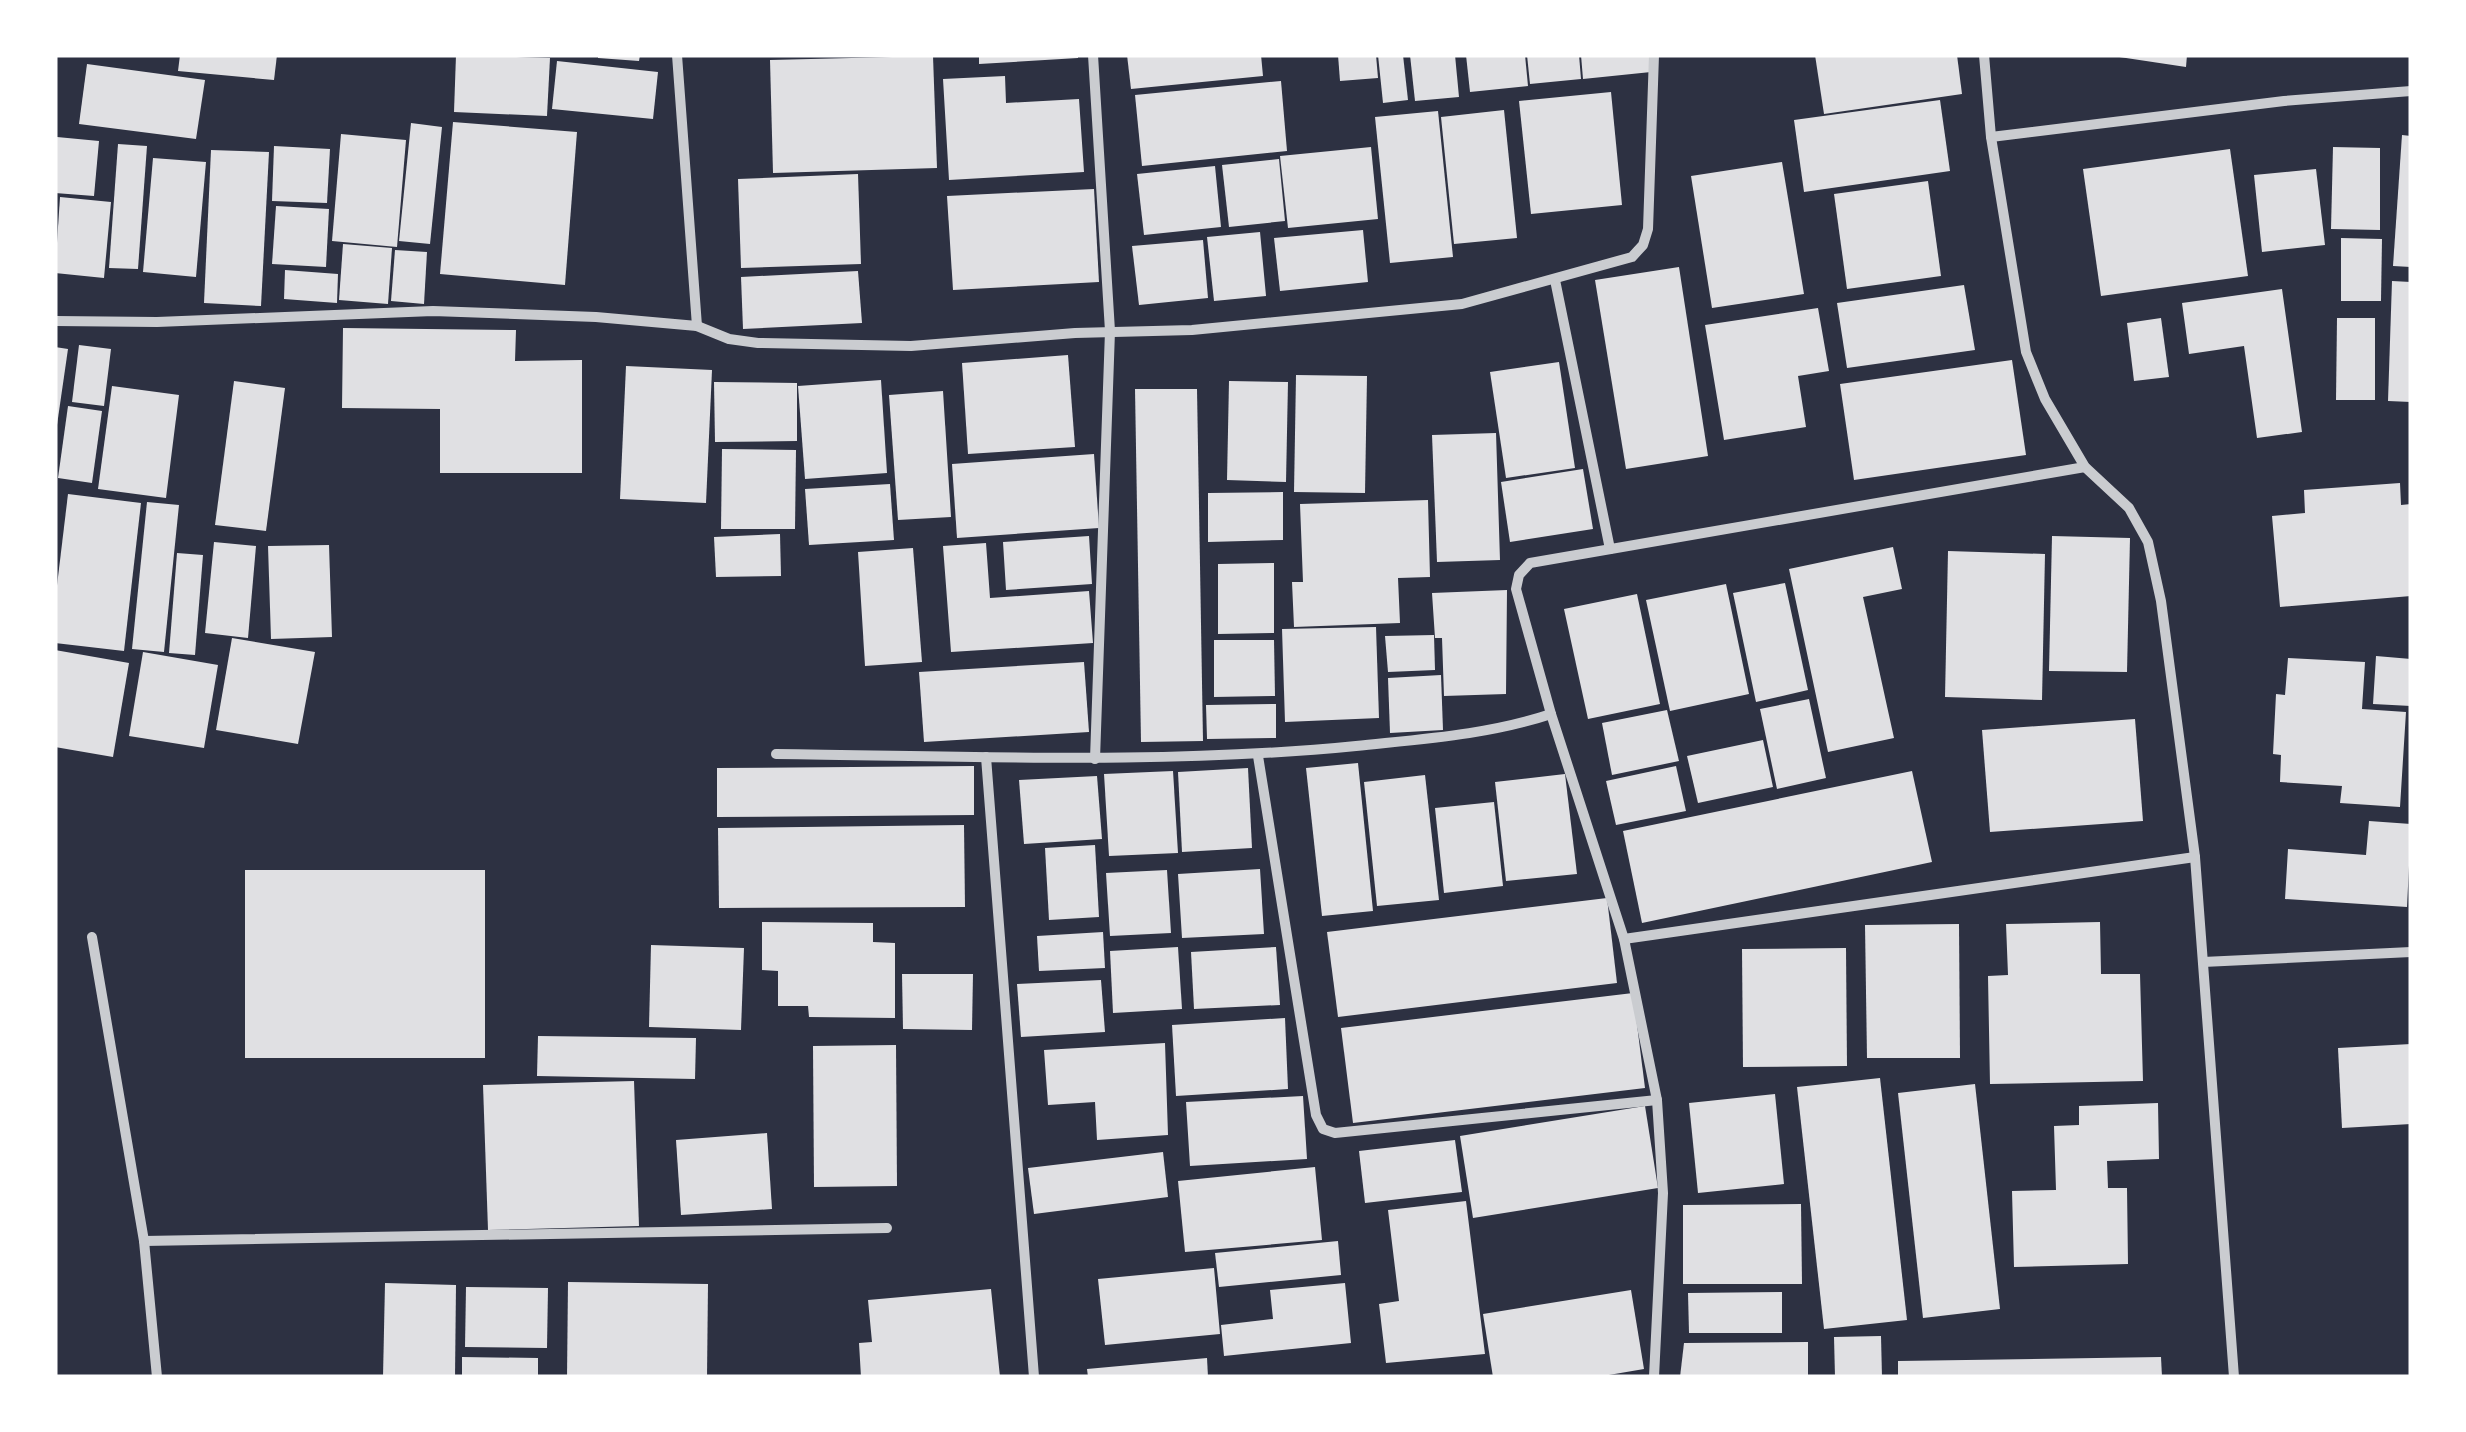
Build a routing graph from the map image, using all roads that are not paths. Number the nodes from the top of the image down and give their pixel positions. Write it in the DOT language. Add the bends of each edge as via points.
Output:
graph roads {
  1 [pos="676,55"];
  2 [pos="1093,55"];
  3 [pos="1654,55"];
  4 [pos="1984,55"];
  5 [pos="2411,91"];
  6 [pos="1991,137"];
  7 [pos="1555,280"];
  8 [pos="55,321"];
  9 [pos="697,326"];
  10 [pos="1110,332"];
  11 [pos="2085,468"];
  12 [pos="1610,550"];
  13 [pos="1551,714"];
  14 [pos="776,754"];
  15 [pos="986,756"];
  16 [pos="1258,756"];
  17 [pos="1095,759"];
  18 [pos="2195,857"];
  19 [pos="92,936"];
  20 [pos="1624,939"];
  21 [pos="2411,952"];
  22 [pos="2204,962"];
  23 [pos="1657,1100"];
  24 [pos="887,1228"];
  25 [pos="144,1241"];
  26 [pos="157,1377"];
  27 [pos="1034,1377"];
  28 [pos="1654,1377"];
  29 [pos="2234,1377"];
  1 -- 9 [label="street"];
  2 -- 10 [label="street"];
  3 -- 7 [label="street" via="1643,245 1632,257"];
  4 -- 6 [label="street"];
  5 -- 6 [label="street"];
  6 -- 11 [label="street" via="2026,352"];
  7 -- 10 [label="street" via="1462,304"];
  7 -- 12 [label="street"];
  8 -- 9 [label="street" via="433,311"];
  9 -- 10 [label="street" via="729,339 794,345 911,346"];
  10 -- 17 [label="street"];
  11 -- 12 [label="street"];
  11 -- 18 [label="street" via="2128,508 2148,542"];
  12 -- 13 [label="street" via="1530,563 1519,575 1516,589"];
  13 -- 16 [label="street" via="1454,736"];
  13 -- 20 [label="street"];
  14 -- 15 [label="street"];
  15 -- 17 [label="street"];
  15 -- 27 [label="street"];
  16 -- 17 [label="street"];
  16 -- 23 [label="street" via="1323,1129 1335,1134"];
  18 -- 20 [label="street"];
  18 -- 22 [label="street"];
  19 -- 25 [label="street"];
  20 -- 23 [label="street"];
  21 -- 22 [label="street"];
  22 -- 29 [label="street"];
  23 -- 28 [label="street" via="1663,1193"];
  24 -- 25 [label="street"];
  25 -- 26 [label="street"];
}
